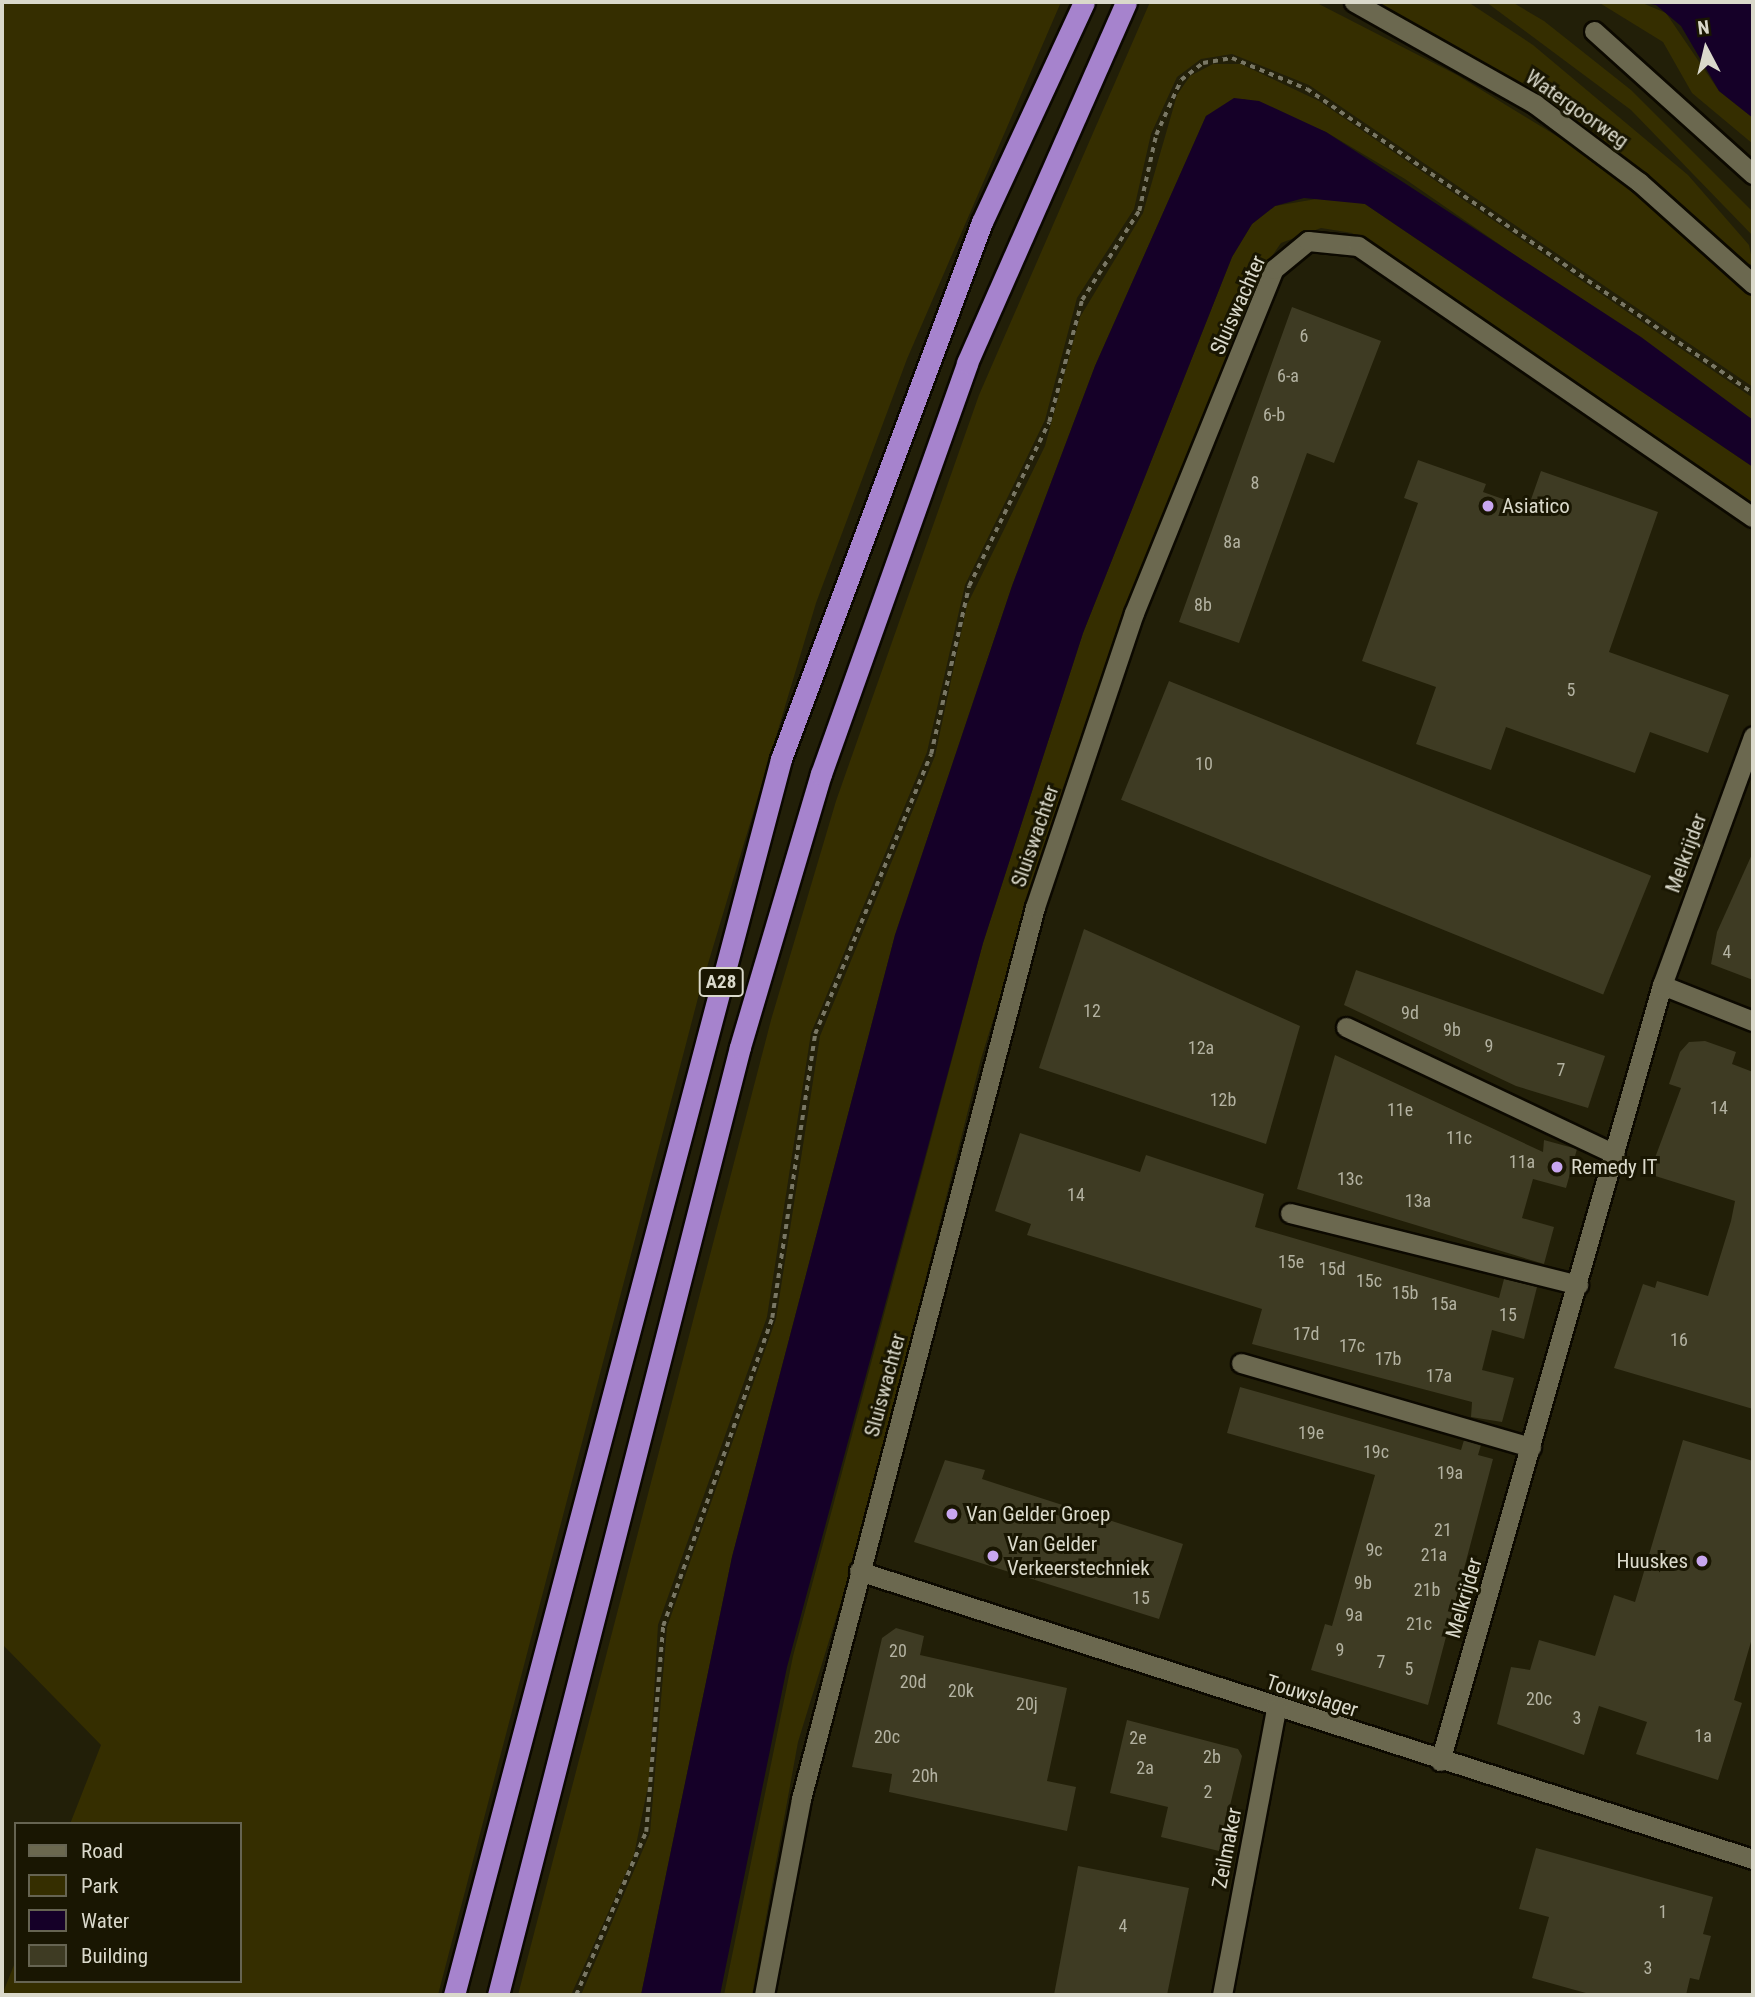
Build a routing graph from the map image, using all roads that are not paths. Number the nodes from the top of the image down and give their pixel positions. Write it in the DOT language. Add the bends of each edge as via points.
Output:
graph roads {
  1 [pos="1084,2"];
  2 [pos="1126,2"];
  3 [pos="1354,2"];
  4 [pos="1594,31"];
  5 [pos="1753,174"];
  6 [pos="1753,283"];
  7 [pos="1753,517"];
  8 [pos="1753,736"];
  9 [pos="1662,985"];
  10 [pos="1753,1021"];
  11 [pos="1346,1027"];
  12 [pos="1615,1154"];
  13 [pos="1290,1213"];
  14 [pos="1578,1285"];
  15 [pos="1241,1363"];
  16 [pos="1531,1447"];
  17 [pos="859,1571"];
  18 [pos="1276,1709"];
  19 [pos="1440,1760"];
  20 [pos="1753,1859"];
  21 [pos="454,1995"];
  22 [pos="499,1995"];
  23 [pos="764,1995"];
  24 [pos="1222,1995"];
  1 -- 21 [label="highway, A28" via="982,222 781,759"];
  2 -- 22 [label="highway, A28" via="967,363 821,774 740,1048"];
  3 -- 6 [label="street, Watergoorweg" via="1545,112 1648,190"];
  4 -- 5 [label="street"];
  7 -- 17 [label="street, Sluiswachter" via="1358,246 1308,242 1274,270 1134,613 1035,906"];
  8 -- 9 [label="street, Melkrijder"];
  9 -- 10 [label="street"];
  9 -- 12 [label="street, Melkrijder"];
  11 -- 12 [label="street"];
  12 -- 14 [label="street, Melkrijder"];
  13 -- 14 [label="street"];
  14 -- 16 [label="street, Melkrijder"];
  15 -- 16 [label="street"];
  16 -- 19 [label="street, Melkrijder"];
  17 -- 18 [label="street, Touwslager"];
  17 -- 23 [label="street, Sluiswachter" via="801,1798"];
  18 -- 19 [label="street, Touwslager"];
  18 -- 24 [label="street, Zeilmaker"];
  19 -- 20 [label="street, Touwslager"];
}
